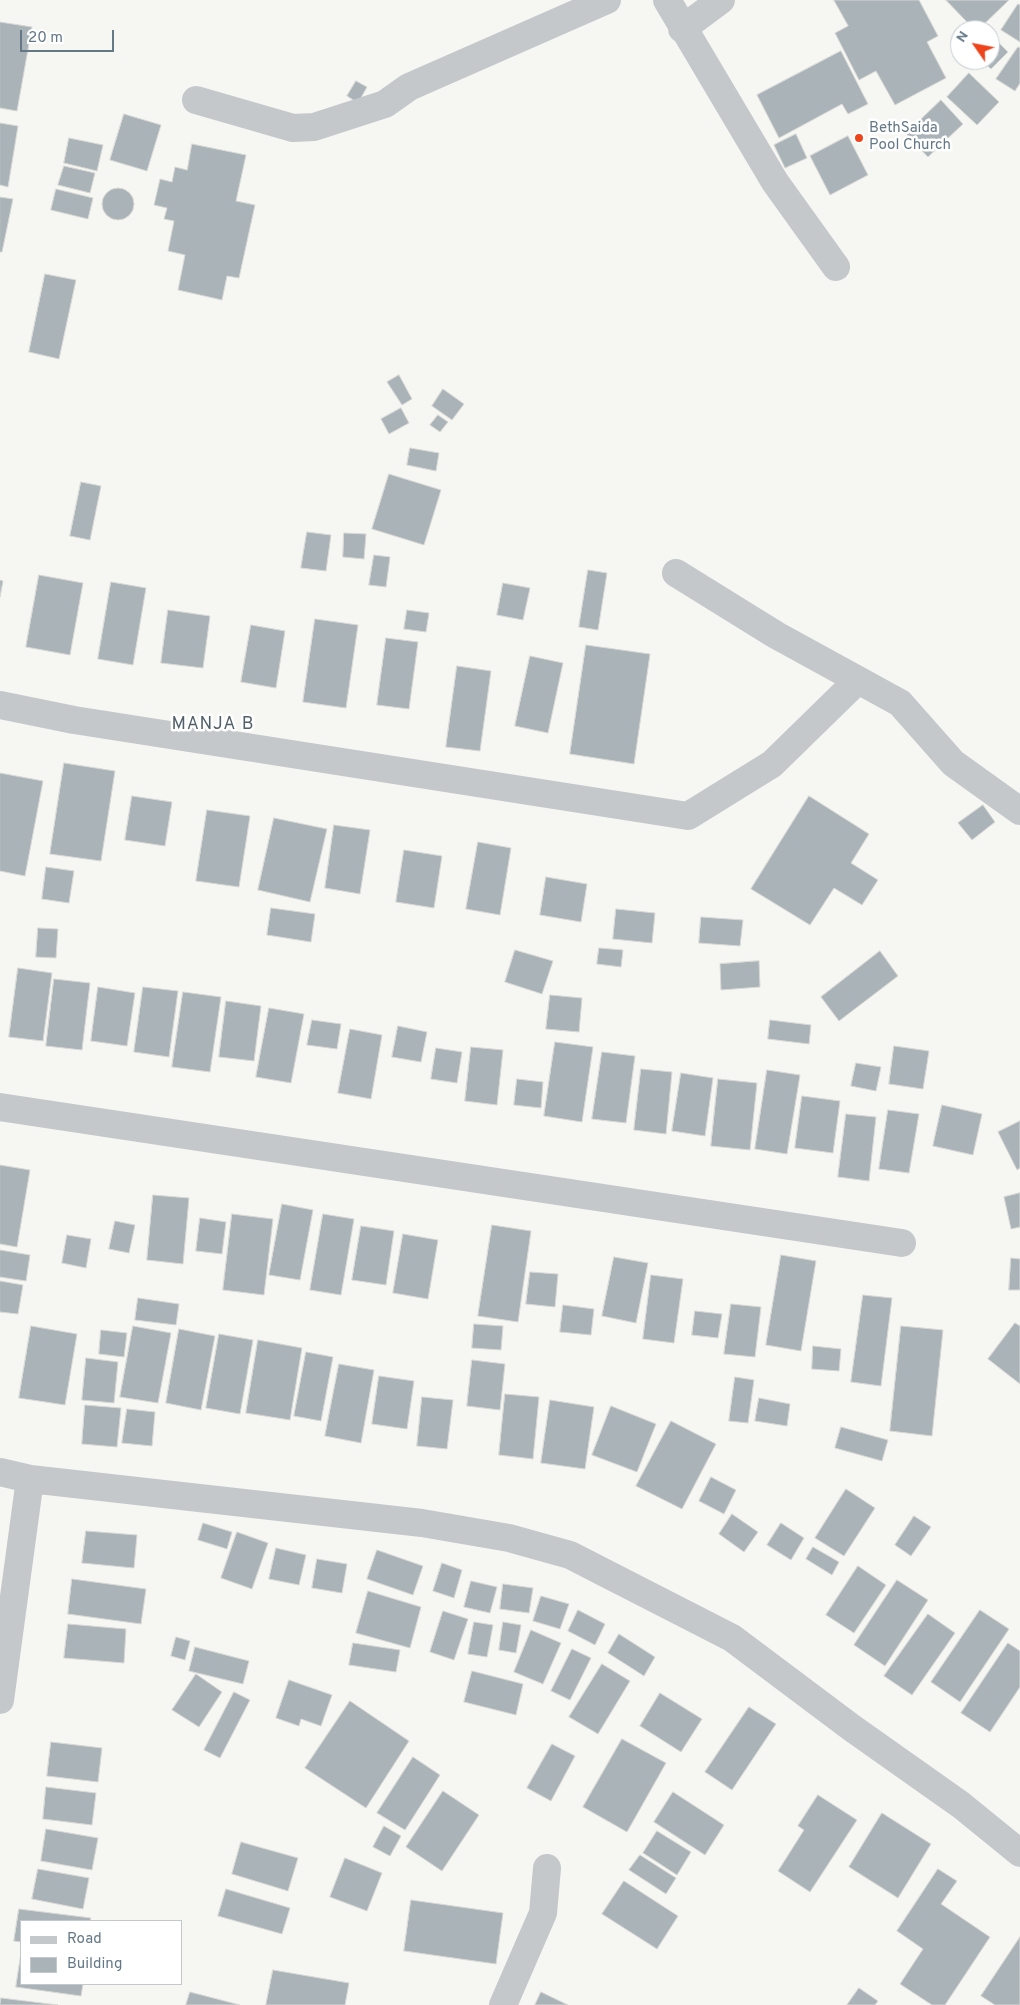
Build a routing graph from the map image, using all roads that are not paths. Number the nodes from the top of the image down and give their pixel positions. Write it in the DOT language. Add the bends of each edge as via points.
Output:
graph roads {
  1 [pos="607,0"];
  2 [pos="666,0"];
  3 [pos="721,0"];
  4 [pos="682,29"];
  5 [pos="196,100"];
  6 [pos="836,267"];
  7 [pos="676,573"];
  8 [pos="858,680"];
  9 [pos="0,705"];
  10 [pos="1020,811"];
  11 [pos="0,1107"];
  12 [pos="902,1243"];
  13 [pos="0,1472"];
  14 [pos="30,1479"];
  15 [pos="0,1700"];
  16 [pos="1020,1853"];
  17 [pos="547,1868"];
  18 [pos="503,2005"];
  1 -- 5 [label="street" via="409,86 385,104 314,127 293,128"];
  2 -- 4 [label="street"];
  3 -- 4 [label="street"];
  4 -- 6 [label="street" via="775,182"];
  7 -- 8 [label="street" via="776,635"];
  8 -- 9 [label="street" via="772,764 688,816 74,720"];
  8 -- 10 [label="street" via="900,703 953,763"];
  11 -- 12 [label="street"];
  13 -- 14 [label="street"];
  14 -- 15 [label="street"];
  14 -- 16 [label="street" via="422,1523 509,1538 570,1555 732,1638 961,1805"];
  17 -- 18 [label="street" via="543,1913"];
}
